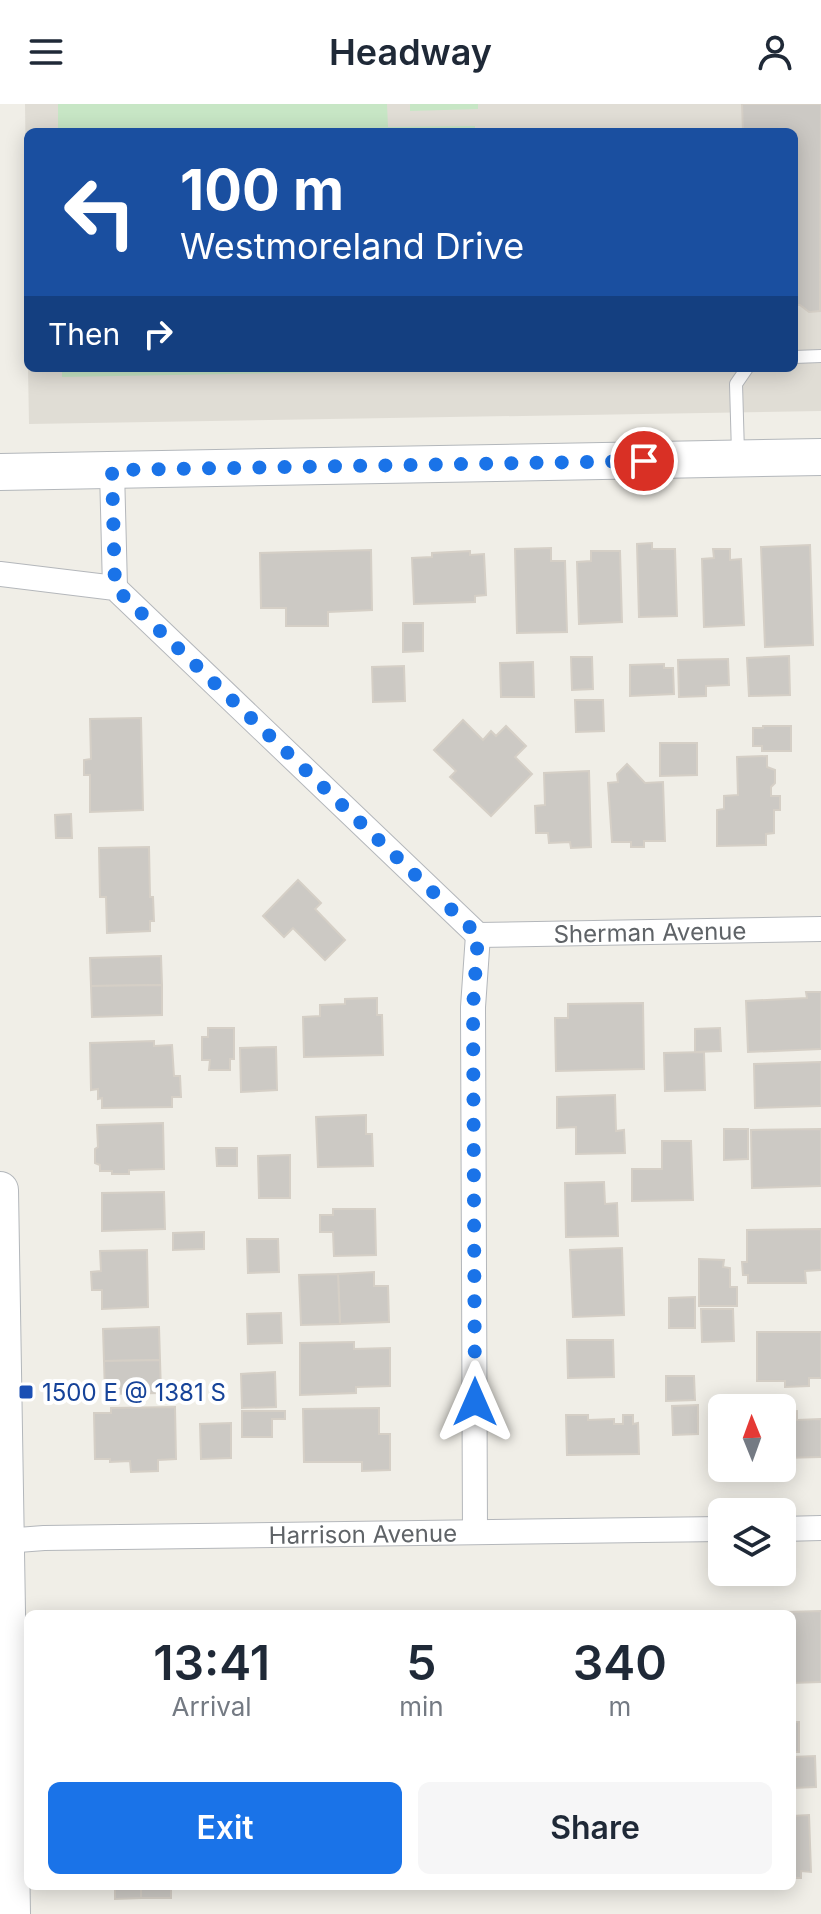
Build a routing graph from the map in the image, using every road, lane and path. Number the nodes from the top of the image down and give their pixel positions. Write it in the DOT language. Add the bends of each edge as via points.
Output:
graph roads {
  1 [pos="821,356"];
  2 [pos="798,357"];
  3 [pos="744,372"];
  4 [pos="821,457"];
  5 [pos="738,459"];
  6 [pos="112,470"];
  7 [pos="0,472"];
  8 [pos="0,574"];
  9 [pos="115,588"];
  10 [pos="821,929"];
  11 [pos="478,935"];
  12 [pos="0,1190"];
  13 [pos="1,1332"];
  14 [pos="821,1528"];
  15 [pos="708,1529"];
  16 [pos="796,1529"];
  17 [pos="475,1532"];
  18 [pos="5,1541"];
  19 [pos="5,1837"];
  20 [pos="12,1914"];
  1 -- 2 [label="lane"];
  3 -- 5 [label="lane" via="736,384"];
  4 -- 5 [label="street"];
  5 -- 6 [label="street"];
  6 -- 7 [label="street"];
  6 -- 9 [label="street"];
  8 -- 9 [label="street"];
  9 -- 11 [label="street"];
  10 -- 11 [label="street, Sherman Avenue"];
  11 -- 17 [label="street" via="473,1007"];
  12 -- 13 [label="street"];
  13 -- 18 [label="street"];
  14 -- 16 [label="street"];
  15 -- 17 [label="street, Harrison Avenue"];
  17 -- 18 [label="street, Harrison Avenue"];
  18 -- 19 [label="street"];
  19 -- 20 [label="street"];
}
